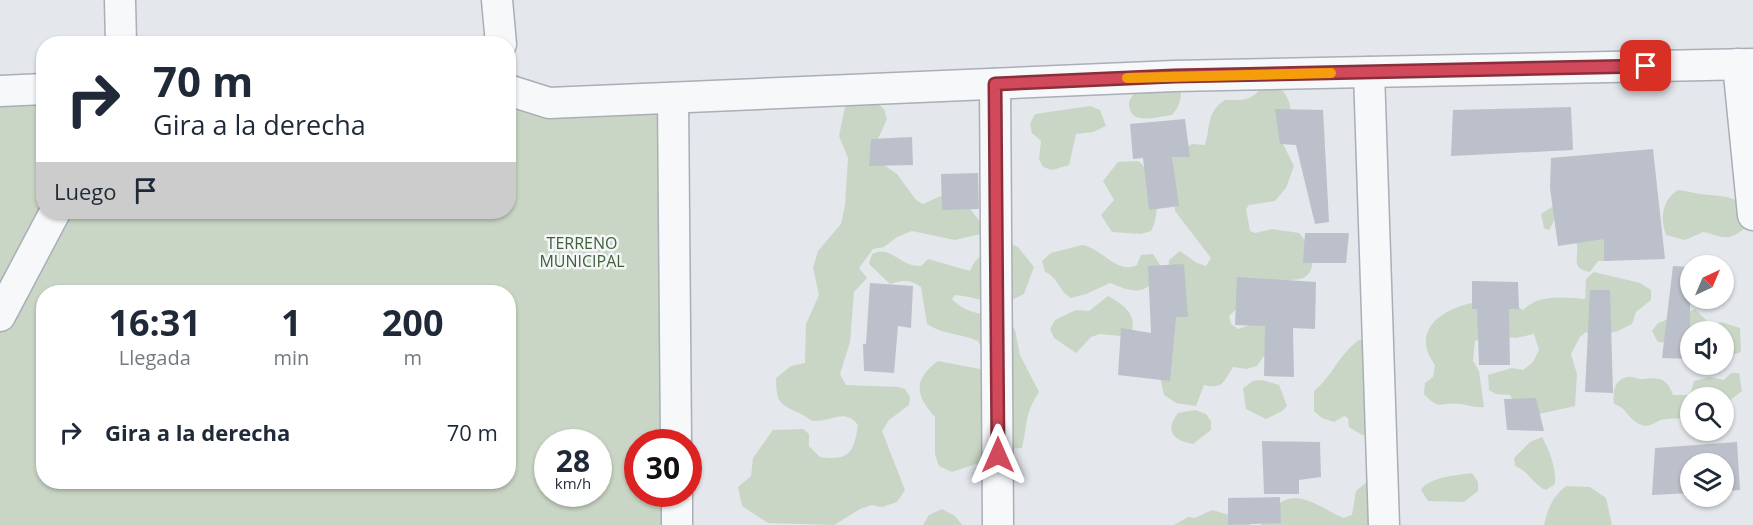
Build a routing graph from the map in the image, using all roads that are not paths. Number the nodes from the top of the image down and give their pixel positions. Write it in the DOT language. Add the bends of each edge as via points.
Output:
graph roads {
  1 [pos="120,0"];
  2 [pos="497,0"];
  3 [pos="121,36"];
  4 [pos="500,36"];
  5 [pos="1746,64"];
  6 [pos="1369,72"];
  7 [pos="995,84"];
  8 [pos="36,89"];
  9 [pos="0,91"];
  10 [pos="516,93"];
  11 [pos="673,98"];
  12 [pos="1753,215"];
  13 [pos="52,219"];
  14 [pos="0,316"];
  15 [pos="676,429"];
  16 [pos="677,507"];
  17 [pos="677,525"];
  18 [pos="998,525"];
  19 [pos="1384,525"];
  1 -- 3 [label="street"];
  2 -- 4 [label="street"];
  5 -- 6 [label="street"];
  5 -- 12 [label="street"];
  6 -- 7 [label="street"];
  6 -- 19 [label="street"];
  7 -- 11 [label="street"];
  7 -- 18 [label="street"];
  8 -- 9 [label="street"];
  10 -- 11 [label="street" via="549,103"];
  11 -- 15 [label="street"];
  13 -- 14 [label="street"];
  16 -- 17 [label="street"];
}
